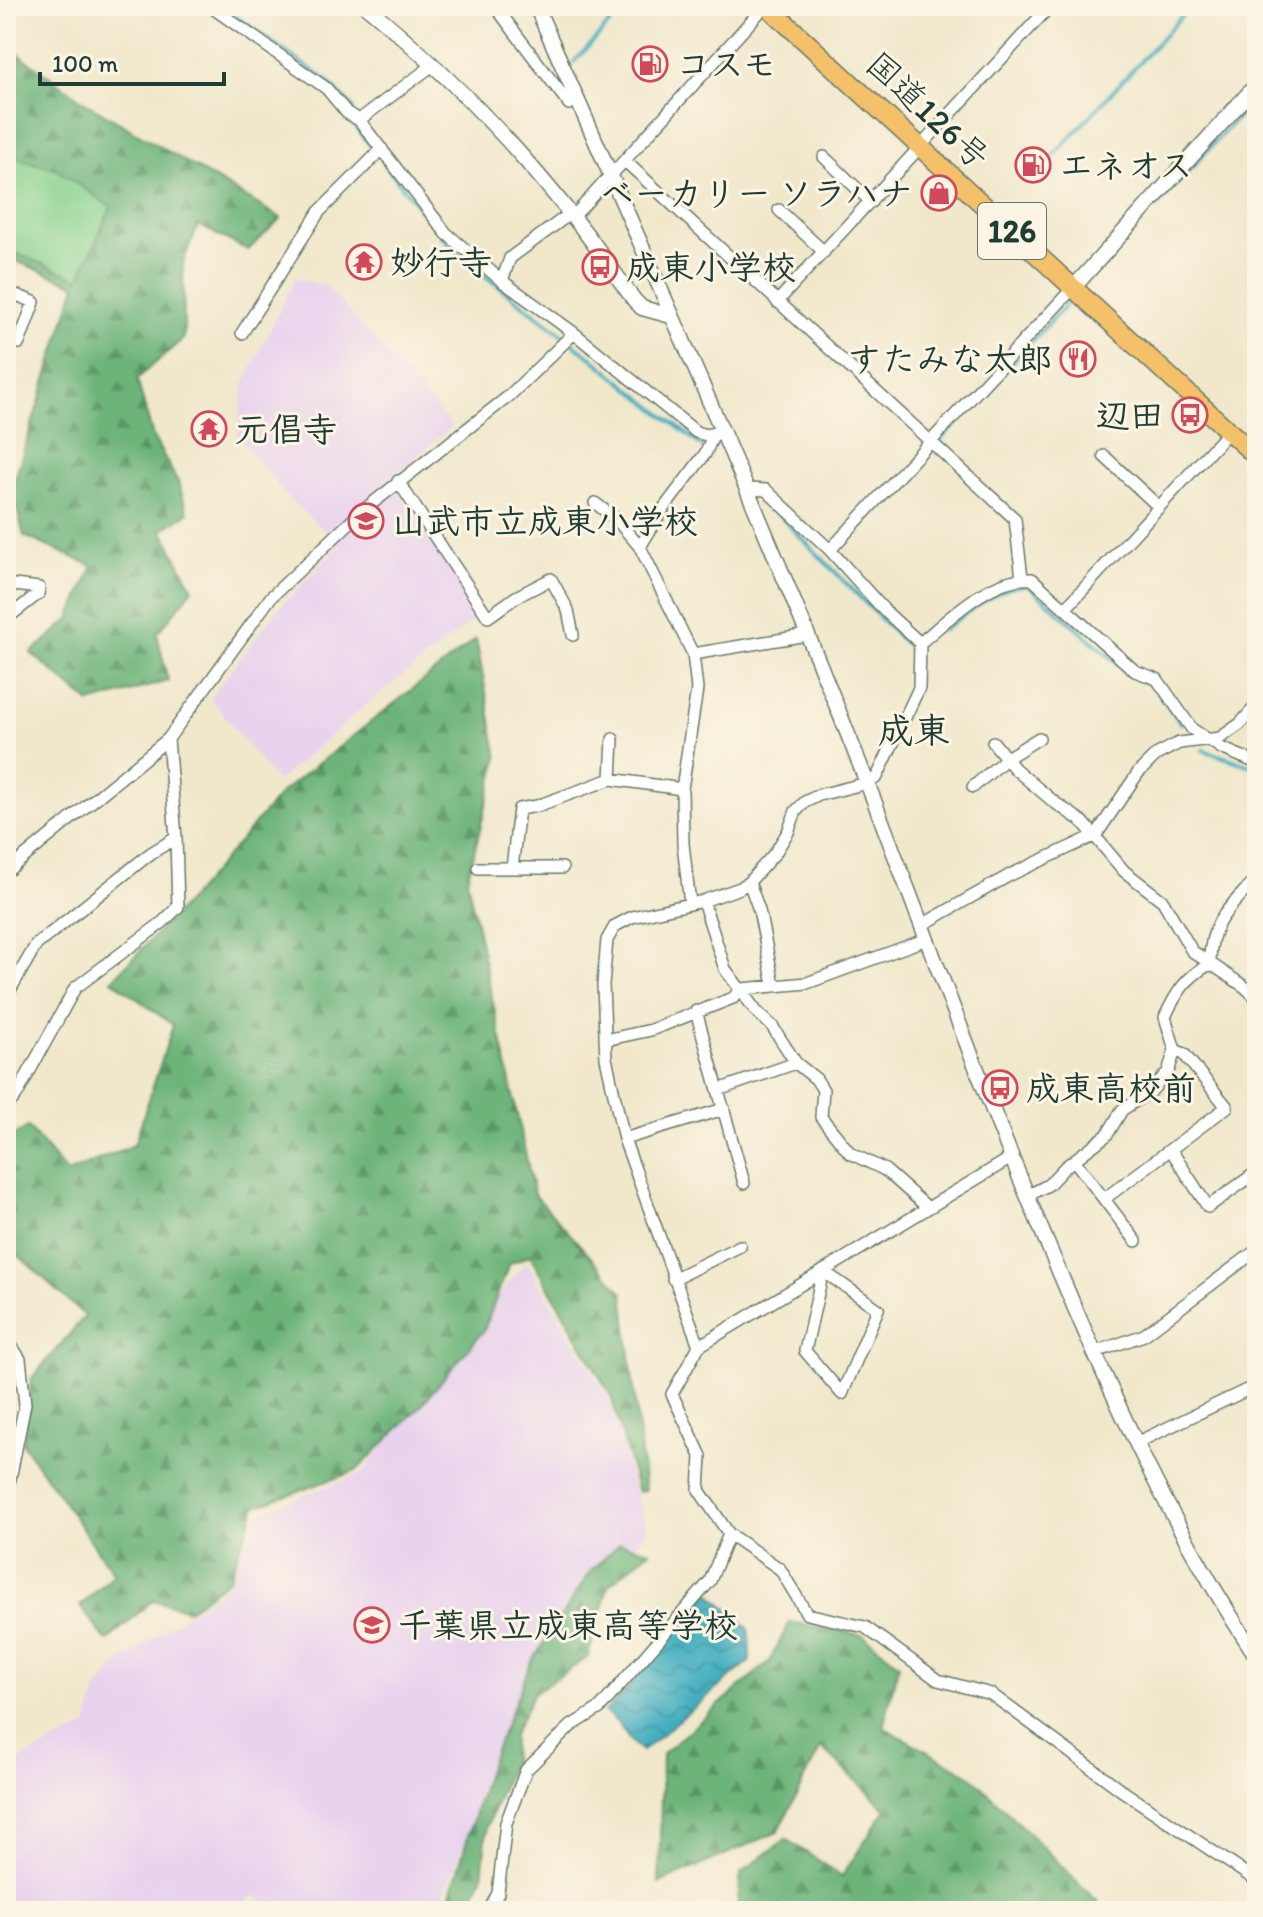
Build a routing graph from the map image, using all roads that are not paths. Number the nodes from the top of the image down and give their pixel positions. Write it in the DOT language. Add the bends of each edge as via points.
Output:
graph roads {
  1 [pos="210,6"];
  2 [pos="495,6"];
  3 [pos="536,6"];
  4 [pos="766,6"];
  5 [pos="1050,6"];
  6 [pos="373,8"];
  7 [pos="433,65"];
  8 [pos="1257,84"];
  9 [pos="577,99"];
  10 [pos="354,117"];
  11 [pos="921,148"];
  12 [pos="382,149"];
  13 [pos="824,157"];
  14 [pos="625,161"];
  15 [pos="611,176"];
  16 [pos="871,202"];
  17 [pos="779,210"];
  18 [pos="572,215"];
  19 [pos="824,252"];
  20 [pos="502,281"];
  21 [pos="1073,288"];
  22 [pos="6,291"];
  23 [pos="777,302"];
  24 [pos="671,316"];
  25 [pos="242,333"];
  26 [pos="569,337"];
  27 [pos="6,340"];
  28 [pos="1229,431"];
  29 [pos="718,433"];
  30 [pos="932,443"];
  31 [pos="1104,456"];
  32 [pos="1257,457"];
  33 [pos="398,481"];
  34 [pos="748,489"];
  35 [pos="595,503"];
  36 [pos="1159,507"];
  37 [pos="640,547"];
  38 [pos="830,550"];
  39 [pos="1022,578"];
  40 [pos="6,584"];
  41 [pos="1065,609"];
  42 [pos="6,619"];
  43 [pos="573,635"];
  44 [pos="807,635"];
  45 [pos="920,643"];
  46 [pos="693,654"];
  47 [pos="1257,705"];
  48 [pos="1039,738"];
  49 [pos="168,739"];
  50 [pos="613,739"];
  51 [pos="1207,741"];
  52 [pos="993,742"];
  53 [pos="1007,758"];
  54 [pos="1257,763"];
  55 [pos="611,779"];
  56 [pos="867,783"];
  57 [pos="973,787"];
  58 [pos="682,789"];
  59 [pos="1096,835"];
  60 [pos="176,838"];
  61 [pos="478,868"];
  62 [pos="512,868"];
  63 [pos="562,868"];
  64 [pos="6,872"];
  65 [pos="1257,878"];
  66 [pos="749,882"];
  67 [pos="703,901"];
  68 [pos="690,904"];
  69 [pos="924,932"];
  70 [pos="1210,964"];
  71 [pos="774,985"];
  72 [pos="742,989"];
  73 [pos="6,997"];
  74 [pos="1257,998"];
  75 [pos="696,1011"];
  76 [pos="605,1040"];
  77 [pos="1175,1050"];
  78 [pos="796,1063"];
  79 [pos="718,1090"];
  80 [pos="6,1106"];
  81 [pos="724,1109"];
  82 [pos="624,1139"];
  83 [pos="1171,1150"];
  84 [pos="1011,1158"];
  85 [pos="1074,1160"];
  86 [pos="1257,1172"];
  87 [pos="744,1183"];
  88 [pos="1027,1196"];
  89 [pos="1104,1199"];
  90 [pos="928,1208"];
  91 [pos="1136,1241"];
  92 [pos="740,1246"];
  93 [pos="1257,1250"];
  94 [pos="823,1271"];
  95 [pos="673,1279"];
  96 [pos="6,1338"];
  97 [pos="699,1346"];
  98 [pos="1093,1353"];
  99 [pos="1257,1385"];
  100 [pos="1136,1443"];
  101 [pos="6,1487"];
  102 [pos="729,1534"];
  103 [pos="1257,1657"];
  104 [pos="1257,1881"];
  105 [pos="489,1911"];
  1 -- 10 [label="street" via="326,88"];
  2 -- 9 [label="street" via="569,104"];
  3 -- 9 [label="street"];
  4 -- 11 [label="highway, 国道126号 / 126"];
  4 -- 14 [label="street"];
  5 -- 11 [label="street"];
  6 -- 7 [label="street"];
  7 -- 10 [label="street"];
  7 -- 18 [label="street"];
  8 -- 21 [label="street"];
  9 -- 15 [label="street"];
  10 -- 12 [label="street"];
  11 -- 16 [label="street"];
  11 -- 21 [label="highway, 国道126号 / 126"];
  12 -- 20 [label="street" via="446,233"];
  12 -- 25 [label="street" via="319,212"];
  13 -- 16 [label="street"];
  14 -- 15 [label="street"];
  14 -- 23 [label="street"];
  15 -- 18 [label="street"];
  15 -- 24 [label="street"];
  16 -- 19 [label="street"];
  17 -- 19 [label="street"];
  18 -- 20 [label="street" via="510,258"];
  18 -- 24 [label="street" via="635,301"];
  19 -- 23 [label="street"];
  20 -- 26 [label="street"];
  21 -- 28 [label="highway, 国道126号 / 126"];
  21 -- 30 [label="street"];
  22 -- 27 [label="street" via="34,302 19,343"];
  23 -- 30 [label="street"];
  24 -- 29 [label="street"];
  26 -- 29 [label="street" via="696,432"];
  26 -- 33 [label="street" via="509,396"];
  28 -- 32 [label="highway, 国道126号 / 126"];
  28 -- 36 [label="street"];
  29 -- 34 [label="street"];
  29 -- 37 [label="street"];
  30 -- 38 [label="street"];
  30 -- 39 [label="street" via="1015,519"];
  31 -- 36 [label="street"];
  33 -- 43 [label="street" via="488,617 551,579 568,610"];
  33 -- 49 [label="street" via="271,597"];
  34 -- 38 [label="street" via="766,490"];
  34 -- 44 [label="street"];
  35 -- 37 [label="street"];
  36 -- 41 [label="street"];
  37 -- 46 [label="street"];
  38 -- 45 [label="street"];
  39 -- 41 [label="street" via="1032,579"];
  39 -- 45 [label="street" via="976,597"];
  40 -- 42 [label="street" via="39,588"];
  41 -- 51 [label="street" via="1135,671 1157,679 1192,729"];
  44 -- 46 [label="street"];
  44 -- 56 [label="street"];
  45 -- 56 [label="street" via="919,688 877,777"];
  46 -- 58 [label="street" via="697,689"];
  47 -- 51 [label="street" via="1230,731"];
  48 -- 53 [label="street"];
  49 -- 60 [label="street"];
  49 -- 64 [label="street"];
  50 -- 55 [label="street"];
  51 -- 54 [label="street"];
  51 -- 59 [label="street" via="1179,743 1156,755"];
  52 -- 53 [label="street"];
  53 -- 57 [label="street"];
  53 -- 59 [label="street"];
  55 -- 58 [label="street"];
  55 -- 62 [label="street" via="519,809"];
  56 -- 66 [label="street" via="805,802 775,853"];
  56 -- 69 [label="street"];
  58 -- 68 [label="street"];
  59 -- 69 [label="street" via="1010,875"];
  59 -- 70 [label="street" via="1124,871 1163,901 1192,951"];
  60 -- 73 [label="street" via="36,945"];
  60 -- 80 [label="street" via="178,907 75,988"];
  61 -- 62 [label="street"];
  62 -- 63 [label="street"];
  65 -- 70 [label="street" via="1219,920 1210,942"];
  66 -- 67 [label="street"];
  66 -- 71 [label="street"];
  67 -- 68 [label="street"];
  67 -- 72 [label="street" via="725,969"];
  68 -- 76 [label="street" via="615,926 607,940 603,985"];
  69 -- 71 [label="street" via="807,983"];
  69 -- 84 [label="street"];
  70 -- 74 [label="street"];
  70 -- 77 [label="street" via="1178,989 1165,1017"];
  71 -- 72 [label="street"];
  72 -- 75 [label="street" via="733,998"];
  72 -- 78 [label="street"];
  75 -- 76 [label="street" via="651,1030"];
  75 -- 79 [label="street"];
  76 -- 82 [label="street"];
  77 -- 83 [label="street" via="1227,1107"];
  77 -- 85 [label="street" via="1168,1072 1151,1091 1122,1110 1107,1135"];
  78 -- 79 [label="street"];
  78 -- 90 [label="street" via="823,1090 821,1117 850,1153 885,1170"];
  79 -- 81 [label="street"];
  81 -- 82 [label="street"];
  81 -- 87 [label="street"];
  82 -- 95 [label="street"];
  83 -- 86 [label="street" via="1208,1207"];
  83 -- 89 [label="street"];
  84 -- 88 [label="street"];
  84 -- 90 [label="street"];
  85 -- 88 [label="street" via="1048,1185"];
  85 -- 89 [label="street"];
  88 -- 98 [label="street"];
  89 -- 91 [label="street"];
  90 -- 94 [label="street"];
  92 -- 95 [label="street"];
  93 -- 98 [label="street" via="1144,1335"];
  94 -- 94 [label="street" via="805,1351 842,1394 878,1309"];
  94 -- 97 [label="street"];
  95 -- 97 [label="street"];
  96 -- 101 [label="street" via="20,1359 25,1404"];
  97 -- 102 [label="street" via="672,1394 701,1456 699,1490"];
  98 -- 100 [label="street"];
  99 -- 100 [label="street"];
  100 -- 103 [label="street" via="1223,1607"];
  102 -- 104 [label="street" via="780,1569 807,1614 865,1627 938,1680 991,1694"];
  102 -- 105 [label="street" via="710,1581 600,1708 571,1726 526,1770 506,1823 498,1893"];
}
